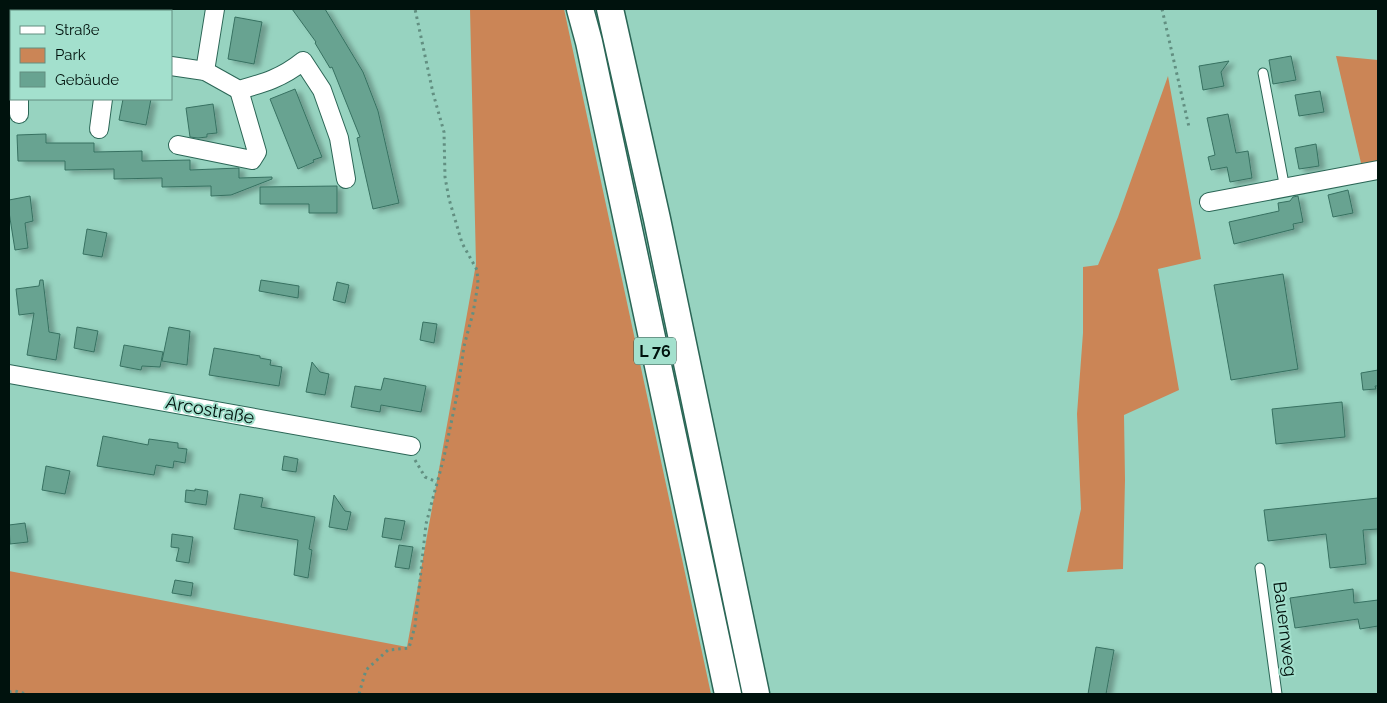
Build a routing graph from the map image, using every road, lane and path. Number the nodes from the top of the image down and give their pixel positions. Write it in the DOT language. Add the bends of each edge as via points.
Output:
graph roads {
  1 [pos="215,9"];
  2 [pos="415,9"];
  3 [pos="580,9"];
  4 [pos="610,9"];
  5 [pos="1162,9"];
  6 [pos="172,66"];
  7 [pos="205,71"];
  8 [pos="1263,73"];
  9 [pos="239,90"];
  10 [pos="104,100"];
  11 [pos="1189,126"];
  12 [pos="99,129"];
  13 [pos="178,145"];
  14 [pos="1378,170"];
  15 [pos="346,179"];
  16 [pos="1285,188"];
  17 [pos="1209,202"];
  18 [pos="9,374"];
  19 [pos="411,446"];
  20 [pos="437,482"];
  21 [pos="1260,568"];
  22 [pos="9,692"];
  23 [pos="26,694"];
  24 [pos="359,694"];
  25 [pos="728,694"];
  26 [pos="756,694"];
  27 [pos="1277,694"];
  1 -- 7 [label="street"];
  2 -- 20 [label="path" via="444,132 448,199 462,243 478,275 478,293"];
  3 -- 25 [label="main road, L 76"];
  4 -- 26 [label="main road, L 76"];
  5 -- 11 [label="path"];
  6 -- 7 [label="street"];
  7 -- 9 [label="street"];
  8 -- 16 [label="lane"];
  9 -- 13 [label="street" via="257,152 252,160"];
  9 -- 15 [label="street" via="274,80 303,61 322,90 339,138"];
  10 -- 12 [label="street"];
  14 -- 16 [label="street"];
  16 -- 17 [label="street"];
  18 -- 19 [label="street, Arcostraße"];
  19 -- 20 [label="path" via="425,477"];
  20 -- 24 [label="path" via="426,524 415,626 409,648 388,650 366,670"];
  21 -- 27 [label="lane, Bauernweg"];
  22 -- 23 [label="path"];
}
